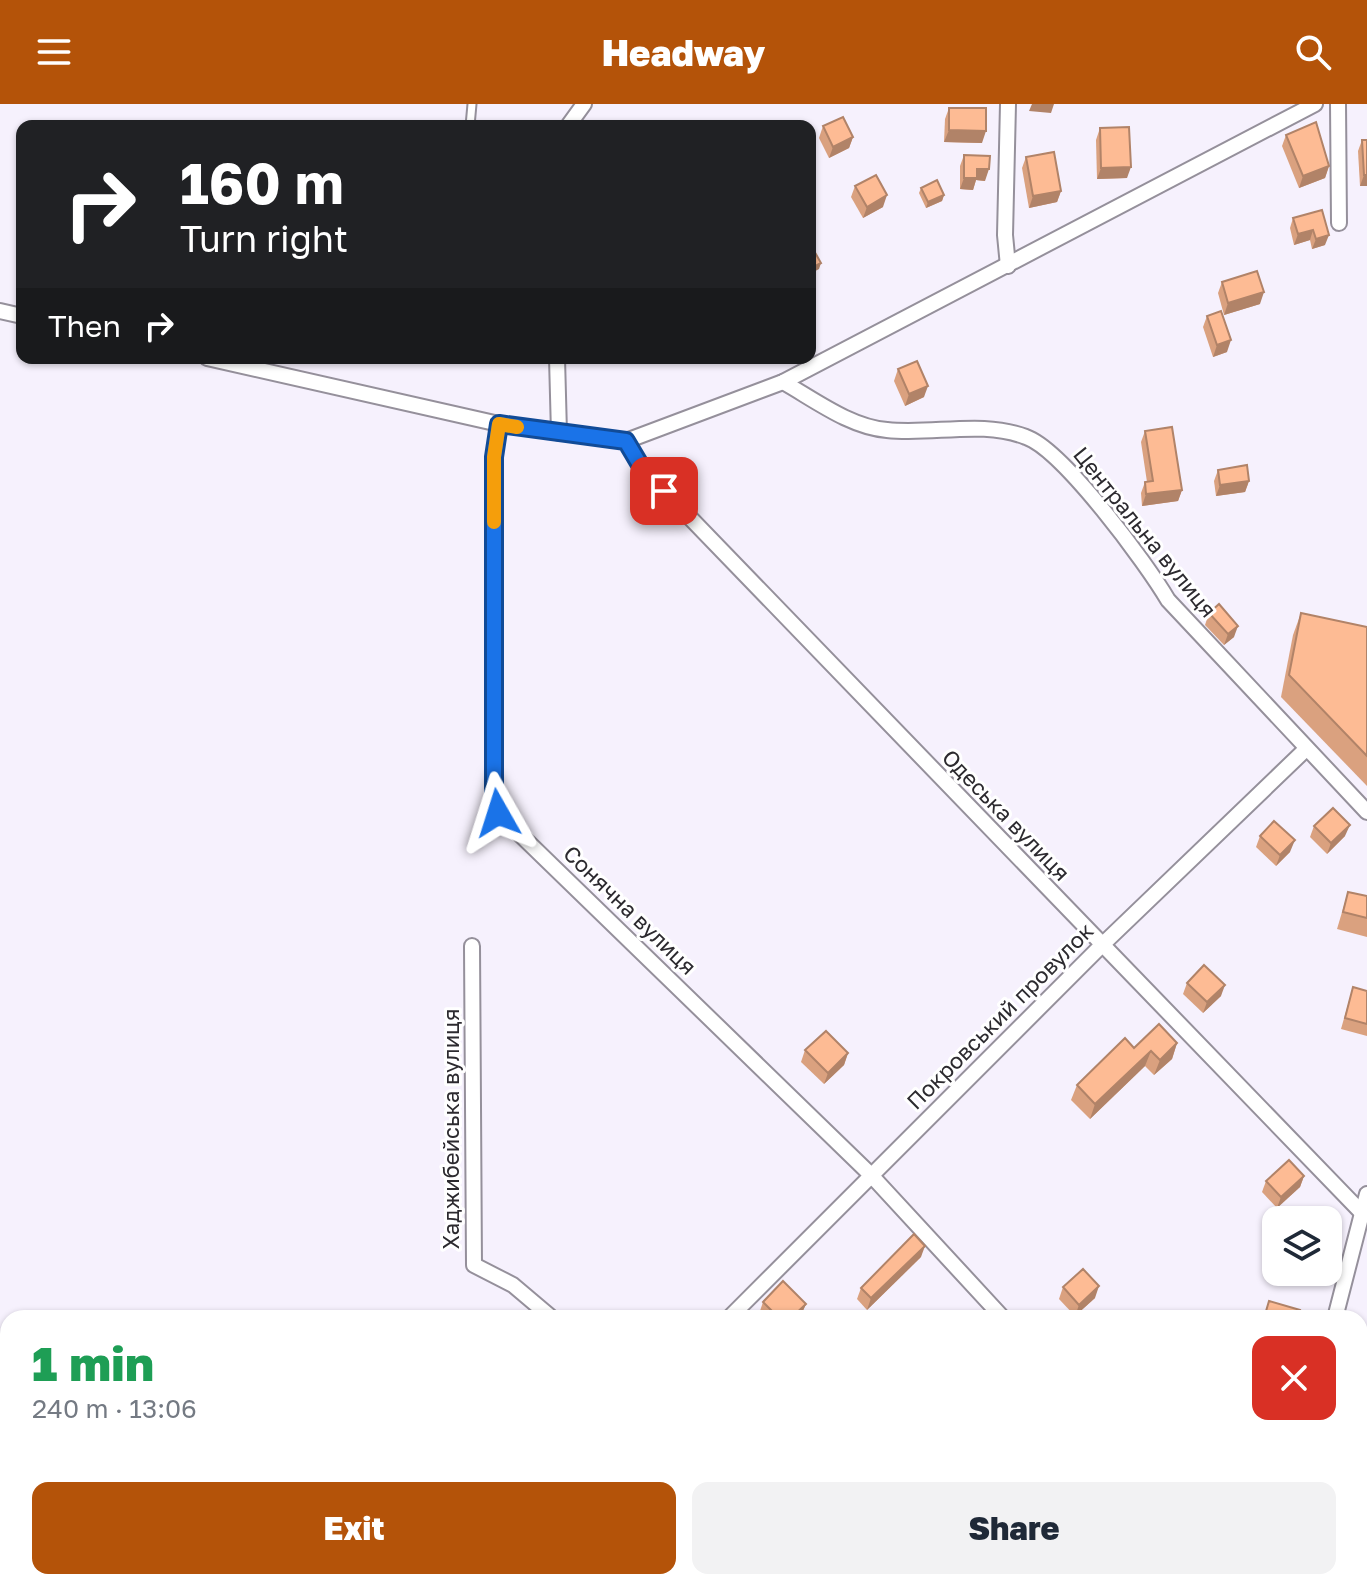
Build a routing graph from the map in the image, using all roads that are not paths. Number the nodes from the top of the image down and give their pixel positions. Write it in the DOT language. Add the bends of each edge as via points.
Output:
graph roads {
  1 [pos="1008,104"];
  2 [pos="1315,104"];
  3 [pos="1338,104"];
  4 [pos="1339,223"];
  5 [pos="1008,266"];
  6 [pos="234,364"];
  7 [pos="557,364"];
  8 [pos="783,382"];
  9 [pos="499,424"];
  10 [pos="559,433"];
  11 [pos="626,441"];
  12 [pos="1306,749"];
  13 [pos="1367,812"];
  14 [pos="472,946"];
  15 [pos="1101,946"];
  16 [pos="871,1175"];
  17 [pos="1367,1194"];
  18 [pos="1362,1213"];
  19 [pos="543,1310"];
  20 [pos="737,1310"];
  21 [pos="996,1310"];
  22 [pos="1337,1310"];
  1 -- 5 [label="street"];
  2 -- 5 [label="street"];
  3 -- 4 [label="street"];
  5 -- 8 [label="street"];
  6 -- 9 [label="street"];
  7 -- 10 [label="street"];
  8 -- 11 [label="street"];
  8 -- 12 [label="street, Центральна вулиця" via="856,423 886,430 994,429 1028,437 1058,459 1144,559 1168,600"];
  9 -- 10 [label="street"];
  9 -- 16 [label="street, Сонячна вулиця" via="494,457 498,813"];
  10 -- 11 [label="street"];
  11 -- 15 [label="street, Одеська вулиця" via="642,468"];
  12 -- 13 [label="street, Центральна вулиця"];
  12 -- 15 [label="street, Покровський провулок"];
  14 -- 19 [label="street, Хаджибейська вулиця" via="474,1265 513,1285"];
  15 -- 16 [label="street, Покровський провулок"];
  15 -- 18 [label="street, Одеська вулиця"];
  16 -- 20 [label="street, Покровський провулок"];
  16 -- 21 [label="street, Сонячна вулиця"];
  17 -- 18 [label="street"];
  18 -- 22 [label="street"];
}
